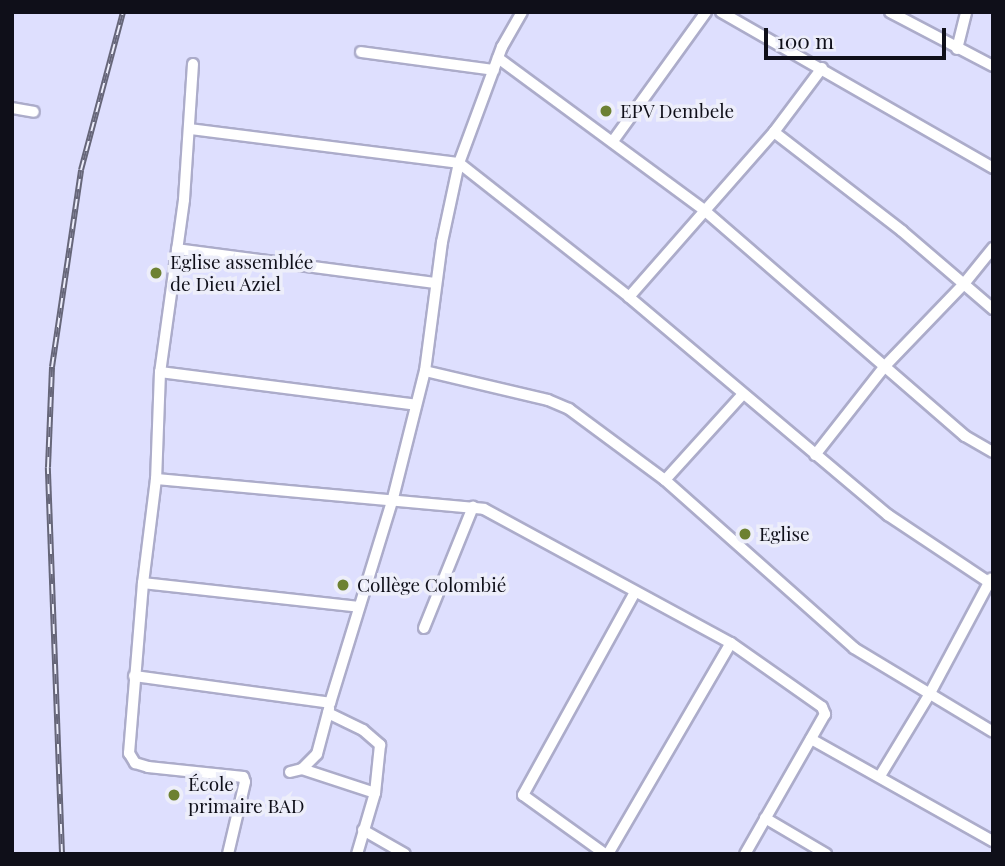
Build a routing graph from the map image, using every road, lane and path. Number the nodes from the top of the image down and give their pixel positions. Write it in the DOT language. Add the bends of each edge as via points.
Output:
graph roads {
  1 [pos="506,12"];
  2 [pos="706,12"];
  3 [pos="720,12"];
  4 [pos="890,12"];
  5 [pos="966,12"];
  6 [pos="519,16"];
  7 [pos="957,49"];
  8 [pos="361,52"];
  9 [pos="498,58"];
  10 [pos="193,64"];
  11 [pos="993,66"];
  12 [pos="822,68"];
  13 [pos="494,69"];
  14 [pos="12,108"];
  15 [pos="34,112"];
  16 [pos="190,129"];
  17 [pos="774,132"];
  18 [pos="613,141"];
  19 [pos="459,163"];
  20 [pos="993,168"];
  21 [pos="704,211"];
  22 [pos="993,248"];
  23 [pos="177,249"];
  24 [pos="436,283"];
  25 [pos="963,285"];
  26 [pos="629,297"];
  27 [pos="993,309"];
  28 [pos="885,366"];
  29 [pos="425,371"];
  30 [pos="160,372"];
  31 [pos="743,394"];
  32 [pos="416,405"];
  33 [pos="993,452"];
  34 [pos="816,455"];
  35 [pos="156,479"];
  36 [pos="665,480"];
  37 [pos="392,502"];
  38 [pos="473,507"];
  39 [pos="992,581"];
  40 [pos="143,583"];
  41 [pos="635,592"];
  42 [pos="359,607"];
  43 [pos="424,628"];
  44 [pos="731,643"];
  45 [pos="134,676"];
  46 [pos="929,695"];
  47 [pos="329,708"];
  48 [pos="993,733"];
  49 [pos="811,739"];
  50 [pos="302,769"];
  51 [pos="290,772"];
  52 [pos="880,776"];
  53 [pos="375,793"];
  54 [pos="765,818"];
  55 [pos="363,830"];
  56 [pos="993,841"];
  57 [pos="228,854"];
  58 [pos="357,854"];
  59 [pos="405,854"];
  60 [pos="606,854"];
  61 [pos="744,854"];
  62 [pos="826,854"];
  1 -- 6 [label="street"];
  2 -- 18 [label="street"];
  3 -- 12 [label="street"];
  4 -- 7 [label="street"];
  5 -- 7 [label="street"];
  6 -- 9 [label="street"];
  7 -- 11 [label="street"];
  8 -- 13 [label="street"];
  9 -- 13 [label="street"];
  9 -- 18 [label="street"];
  10 -- 16 [label="street"];
  12 -- 17 [label="street"];
  12 -- 20 [label="street"];
  13 -- 19 [label="street"];
  14 -- 15 [label="street"];
  16 -- 19 [label="street"];
  16 -- 23 [label="street"];
  17 -- 21 [label="street"];
  17 -- 25 [label="street" via="902,231"];
  18 -- 21 [label="street"];
  19 -- 24 [label="street"];
  19 -- 26 [label="street"];
  21 -- 26 [label="street"];
  21 -- 28 [label="street"];
  22 -- 25 [label="street"];
  23 -- 24 [label="street"];
  23 -- 30 [label="street"];
  24 -- 29 [label="street"];
  25 -- 27 [label="street"];
  25 -- 28 [label="street"];
  26 -- 31 [label="street"];
  28 -- 33 [label="street" via="965,436"];
  28 -- 34 [label="street"];
  29 -- 32 [label="street"];
  29 -- 36 [label="street" via="558,403"];
  30 -- 32 [label="street"];
  30 -- 35 [label="street"];
  31 -- 34 [label="street"];
  31 -- 36 [label="street"];
  32 -- 37 [label="street"];
  34 -- 39 [label="street" via="888,515"];
  35 -- 37 [label="street"];
  35 -- 40 [label="street"];
  36 -- 46 [label="street" via="854,648"];
  37 -- 38 [label="street"];
  37 -- 42 [label="street"];
  38 -- 41 [label="street" via="492,511"];
  38 -- 43 [label="street"];
  39 -- 46 [label="street"];
  40 -- 42 [label="street"];
  40 -- 45 [label="street"];
  41 -- 44 [label="street"];
  41 -- 60 [label="street" via="523,795"];
  42 -- 47 [label="street"];
  44 -- 49 [label="street" via="822,707 824,721"];
  44 -- 60 [label="street"];
  45 -- 47 [label="street"];
  45 -- 57 [label="street" via="129,753 135,763 243,777"];
  46 -- 48 [label="street"];
  46 -- 52 [label="street"];
  47 -- 50 [label="street" via="317,754"];
  47 -- 53 [label="street" via="380,745"];
  49 -- 52 [label="street"];
  49 -- 54 [label="street"];
  50 -- 51 [label="street"];
  50 -- 53 [label="street"];
  52 -- 56 [label="street"];
  53 -- 55 [label="street"];
  54 -- 61 [label="street"];
  54 -- 62 [label="street"];
  55 -- 58 [label="street"];
  55 -- 59 [label="street"];
}
